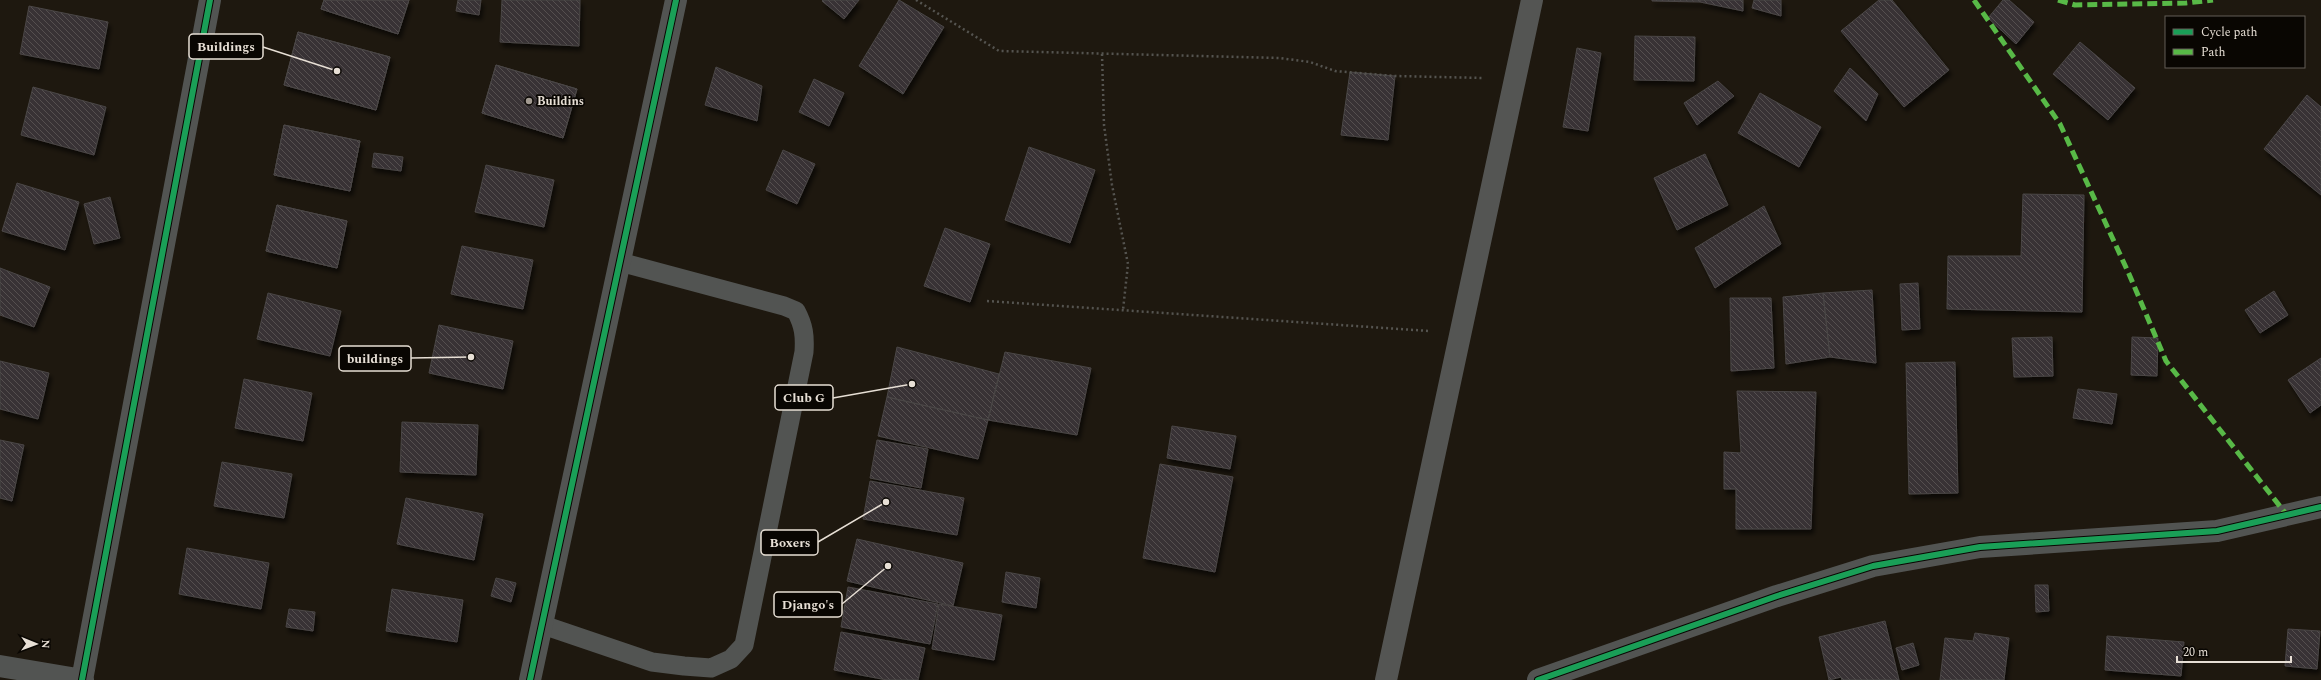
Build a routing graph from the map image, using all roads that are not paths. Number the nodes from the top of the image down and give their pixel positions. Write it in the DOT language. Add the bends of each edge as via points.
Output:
graph roads {
  1 [pos="210,0"];
  2 [pos="676,0"];
  3 [pos="1532,0"];
  4 [pos="620,262"];
  5 [pos="2321,507"];
  6 [pos="543,625"];
  7 [pos="0,666"];
  8 [pos="82,680"];
  9 [pos="530,680"];
  10 [pos="1386,680"];
  11 [pos="1538,680"];
  1 -- 8 [label="street"];
  2 -- 4 [label="street"];
  3 -- 10 [label="main road"];
  4 -- 6 [label="street"];
  4 -- 6 [label="lane" via="784,306 796,311 803,324 804,352 744,646 731,659 711,668 684,666 652,662"];
  5 -- 11 [label="street" via="2217,531 1980,547 1873,566 1777,596"];
  6 -- 9 [label="street"];
  7 -- 8 [label="street"];
}
